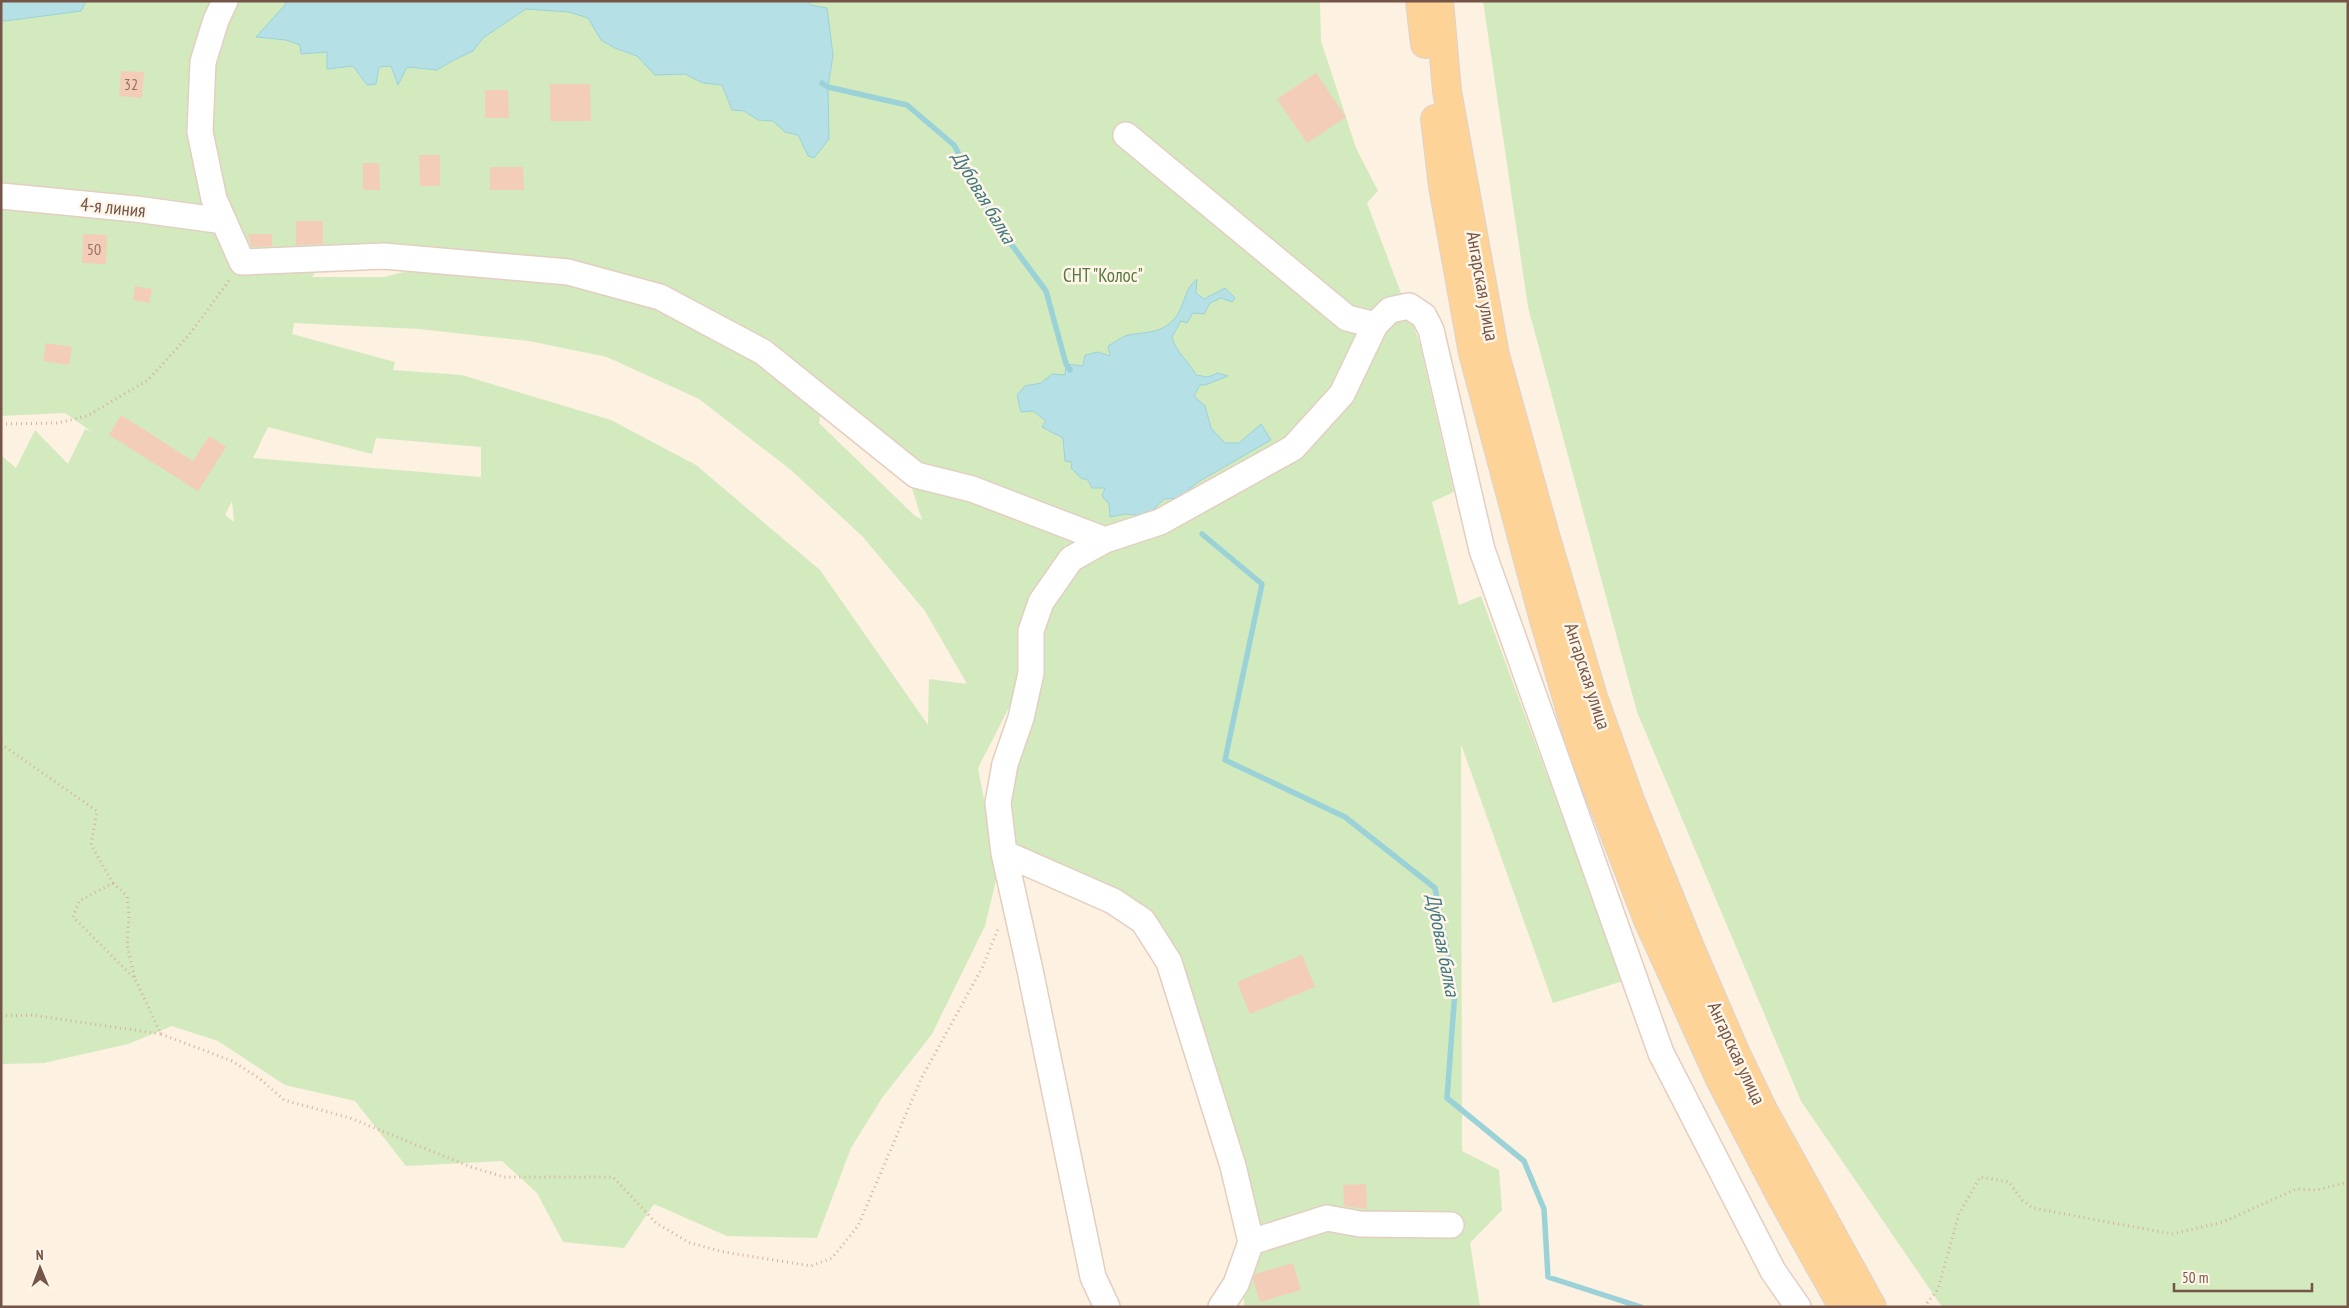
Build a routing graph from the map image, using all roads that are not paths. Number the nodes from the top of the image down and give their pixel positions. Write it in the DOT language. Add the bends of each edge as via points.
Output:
graph roads {
  1 [pos="225,1"];
  2 [pos="1420,1"];
  3 [pos="1439,1"];
  4 [pos="1126,134"];
  5 [pos="1,196"];
  6 [pos="224,221"];
  7 [pos="1375,326"];
  8 [pos="1105,540"];
  9 [pos="1004,853"];
  10 [pos="1451,1225"];
  11 [pos="1251,1242"];
  12 [pos="1107,1307"];
  13 [pos="1221,1307"];
  14 [pos="1798,1307"];
  15 [pos="1843,1307"];
  16 [pos="1872,1307"];
  1 -- 6 [label="street" via="203,62 200,132 214,199"];
  2 -- 15 [label="main road, Ангарская улица" via="1443,186 1473,353 1581,746 1648,920 1720,1079"];
  3 -- 16 [label="main road, Ангарская улица" via="1447,91 1495,355 1593,697 1631,802 1736,1054"];
  4 -- 7 [label="street" via="1347,318"];
  5 -- 6 [label="street, 4-я линия"];
  6 -- 8 [label="street" via="242,262 384,256 568,272 660,297 763,352 916,475 972,489"];
  7 -- 8 [label="street" via="1342,394 1293,448 1160,522"];
  7 -- 14 [label="street" via="1390,310 1409,306 1424,316 1431,330 1482,550 1660,1053 1773,1270"];
  8 -- 9 [label="street" via="1071,559 1040,602 1031,630 1031,673 1021,718 1005,764 998,803"];
  9 -- 11 [label="street" via="1113,901 1143,921 1164,953 1233,1166"];
  9 -- 12 [label="street" via="1093,1277"];
  10 -- 11 [label="street" via="1360,1224 1327,1218"];
  11 -- 13 [label="street" via="1236,1284"];
}
